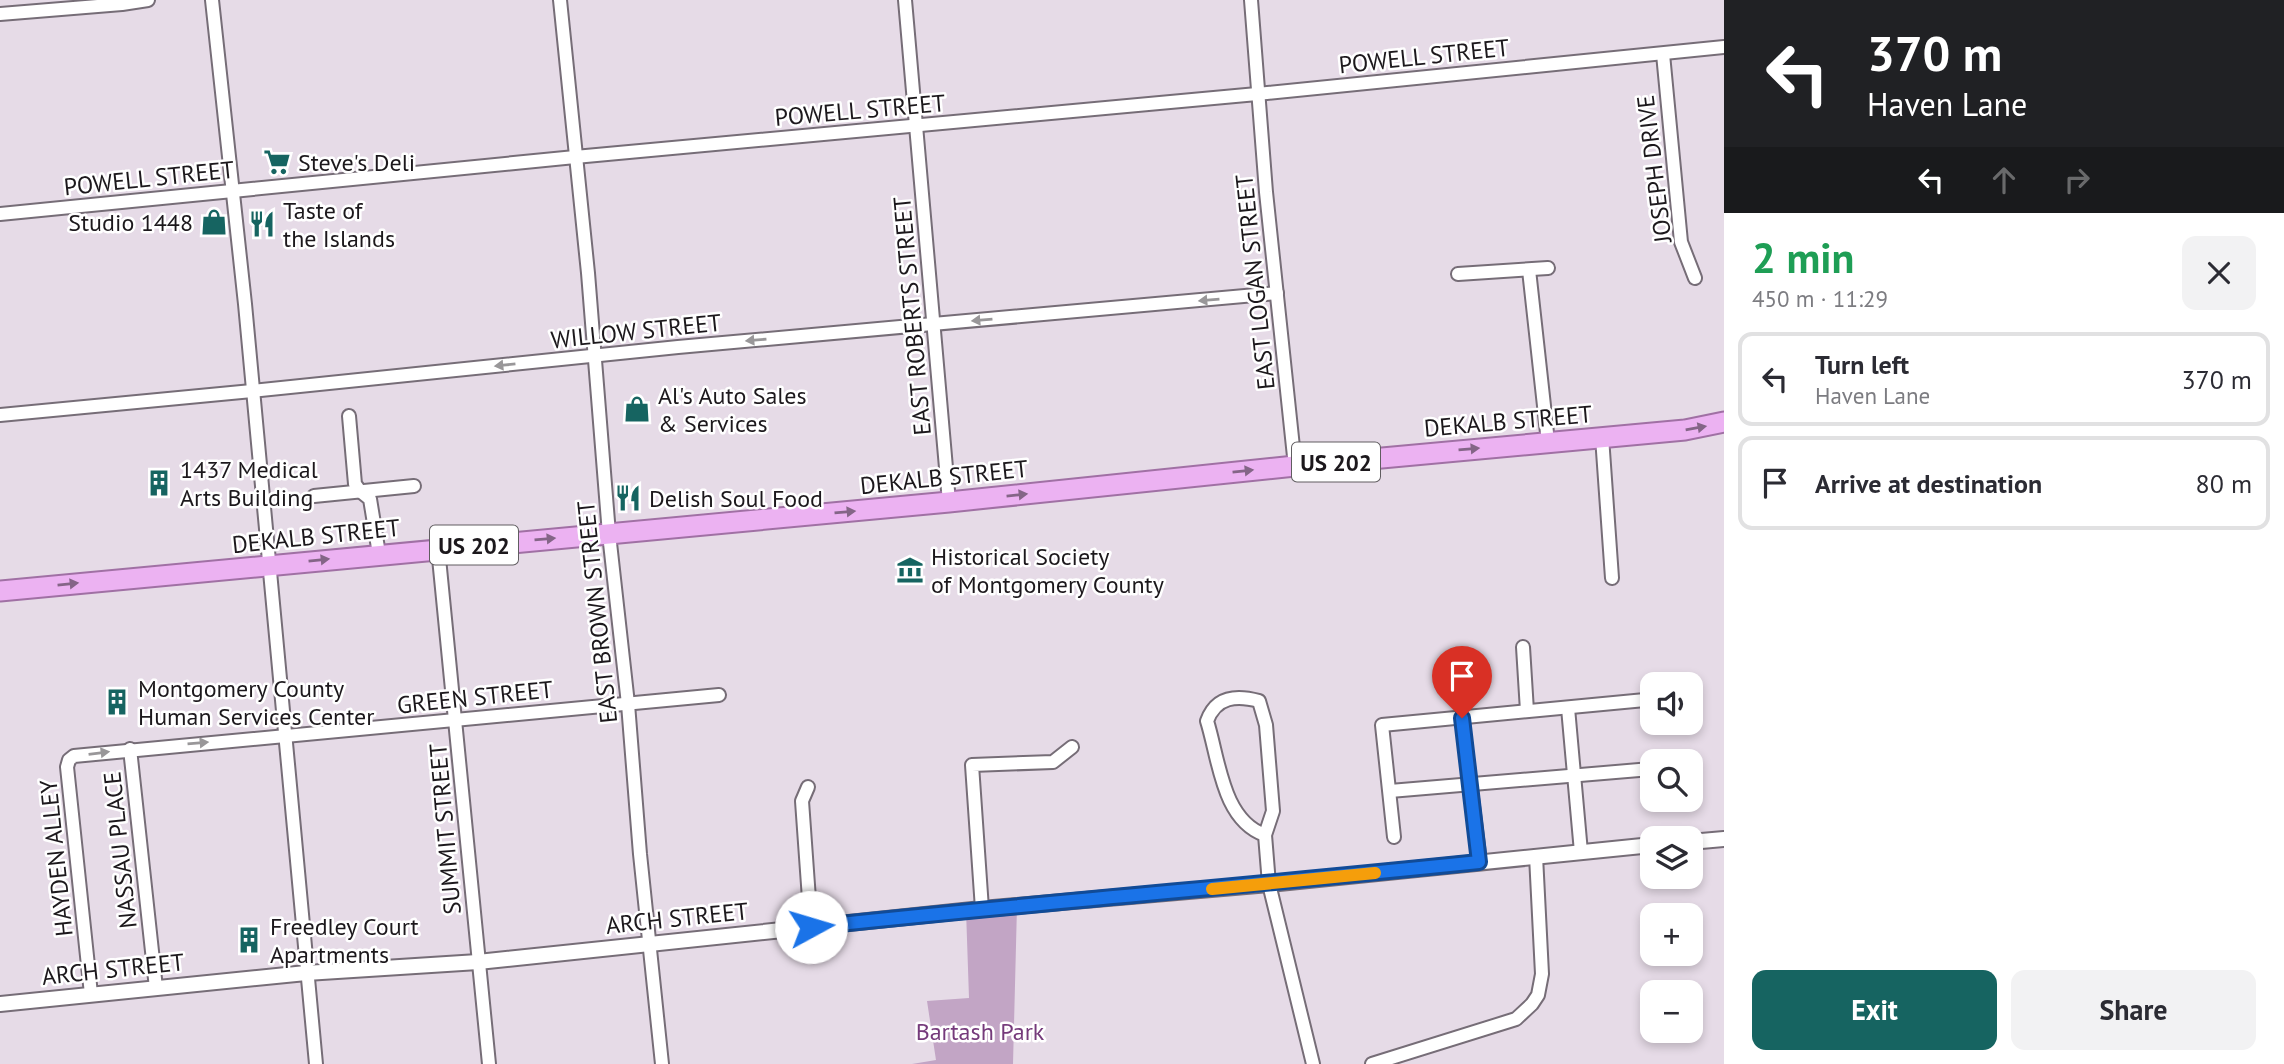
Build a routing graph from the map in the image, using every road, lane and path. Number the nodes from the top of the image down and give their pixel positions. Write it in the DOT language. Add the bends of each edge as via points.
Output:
graph roads {
  1 [pos="148,0"];
  2 [pos="212,0"];
  3 [pos="560,0"];
  4 [pos="905,0"];
  5 [pos="1251,0"];
  6 [pos="0,14"];
  7 [pos="1724,47"];
  8 [pos="1663,54"];
  9 [pos="1257,94"];
  10 [pos="917,125"];
  11 [pos="575,157"];
  12 [pos="233,191"];
  13 [pos="0,214"];
  14 [pos="1548,268"];
  15 [pos="1529,270"];
  16 [pos="1458,274"];
  17 [pos="1695,278"];
  18 [pos="1277,293"];
  19 [pos="935,325"];
  20 [pos="594,356"];
  21 [pos="252,391"];
  22 [pos="0,415"];
  23 [pos="349,416"];
  24 [pos="1724,422"];
  25 [pos="1602,437"];
  26 [pos="1548,442"];
  27 [pos="1295,466"];
  28 [pos="414,486"];
  29 [pos="360,491"];
  30 [pos="314,496"];
  31 [pos="949,502"];
  32 [pos="609,534"];
  33 [pos="438,548"];
  34 [pos="379,554"];
  35 [pos="268,565"];
  36 [pos="1612,578"];
  37 [pos="0,591"];
  38 [pos="1522,647"];
  39 [pos="719,695"];
  40 [pos="1640,701"];
  41 [pos="628,704"];
  42 [pos="1568,708"];
  43 [pos="1527,711"];
  44 [pos="1462,718"];
  45 [pos="457,720"];
  46 [pos="286,736"];
  47 [pos="1072,747"];
  48 [pos="130,749"];
  49 [pos="69,760"];
  50 [pos="1640,770"];
  51 [pos="1573,777"];
  52 [pos="1470,785"];
  53 [pos="808,787"];
  54 [pos="1390,791"];
  55 [pos="1265,835"];
  56 [pos="1394,837"];
  57 [pos="1724,839"];
  58 [pos="1703,841"];
  59 [pos="1640,846"];
  60 [pos="1581,852"];
  61 [pos="1536,856"];
  62 [pos="1479,862"];
  63 [pos="1269,884"];
  64 [pos="982,909"];
  65 [pos="811,927"];
  66 [pos="649,943"];
  67 [pos="478,962"];
  68 [pos="306,974"];
  69 [pos="156,988"];
  70 [pos="90,994"];
  71 [pos="0,1004"];
  72 [pos="316,1064"];
  73 [pos="489,1064"];
  74 [pos="662,1064"];
  75 [pos="1313,1064"];
  76 [pos="1372,1064"];
  1 -- 6 [label="street"];
  2 -- 12 [label="street"];
  3 -- 11 [label="street, EAST BROWN STREET"];
  4 -- 10 [label="street, EAST ROBERTS STREET"];
  5 -- 9 [label="street, EAST LOGAN STREET"];
  7 -- 8 [label="street, POWELL STREET"];
  8 -- 9 [label="street, POWELL STREET"];
  8 -- 17 [label="street, JOSEPH DRIVE" via="1681,242"];
  9 -- 10 [label="street, POWELL STREET"];
  9 -- 18 [label="street, EAST LOGAN STREET"];
  10 -- 11 [label="street, POWELL STREET"];
  10 -- 19 [label="street, EAST ROBERTS STREET"];
  11 -- 12 [label="street, POWELL STREET"];
  11 -- 20 [label="street, EAST BROWN STREET"];
  12 -- 13 [label="street, POWELL STREET"];
  12 -- 21 [label="street"];
  14 -- 15 [label="street"];
  15 -- 16 [label="street"];
  15 -- 26 [label="street"];
  18 -- 19 [label="street, WILLOW STREET, one-way"];
  18 -- 27 [label="street, EAST LOGAN STREET"];
  19 -- 20 [label="street, WILLOW STREET, one-way"];
  19 -- 31 [label="street, EAST ROBERTS STREET"];
  20 -- 21 [label="street, WILLOW STREET, one-way"];
  20 -- 32 [label="street, EAST BROWN STREET"];
  21 -- 22 [label="street, WILLOW STREET"];
  21 -- 35 [label="street"];
  23 -- 29 [label="street" via="355,484"];
  25 -- 24 [label="highway, DEKALB STREET / US 202, one-way"];
  25 -- 26 [label="highway, DEKALB STREET / US 202"];
  25 -- 36 [label="street"];
  27 -- 26 [label="highway, DEKALB STREET / US 202, one-way"];
  31 -- 27 [label="highway, DEKALB STREET / US 202, one-way"];
  28 -- 29 [label="street"];
  29 -- 30 [label="street"];
  29 -- 34 [label="street" via="370,499"];
  32 -- 31 [label="highway, DEKALB STREET / US 202, one-way"];
  33 -- 32 [label="highway, DEKALB STREET / US 202, one-way"];
  32 -- 41 [label="street, EAST BROWN STREET"];
  33 -- 34 [label="highway, DEKALB STREET / US 202"];
  33 -- 45 [label="street, SUMMIT STREET"];
  35 -- 34 [label="highway, DEKALB STREET / US 202, one-way"];
  37 -- 35 [label="highway, DEKALB STREET / US 202, one-way"];
  35 -- 46 [label="street"];
  38 -- 43 [label="street"];
  39 -- 41 [label="street, GREEN STREET"];
  40 -- 42 [label="street"];
  41 -- 45 [label="street, GREEN STREET"];
  41 -- 66 [label="street, EAST BROWN STREET"];
  42 -- 43 [label="street"];
  42 -- 51 [label="street"];
  43 -- 44 [label="street"];
  44 -- 52 [label="street"];
  44 -- 54 [label="street" via="1382,725"];
  45 -- 46 [label="street, GREEN STREET"];
  45 -- 67 [label="street, SUMMIT STREET"];
  48 -- 46 [label="street, GREEN STREET, one-way"];
  46 -- 68 [label="street"];
  47 -- 64 [label="street" via="1053,762 972,765"];
  49 -- 48 [label="street, GREEN STREET, one-way"];
  48 -- 69 [label="street, NASSAU PLACE"];
  49 -- 70 [label="street, HAYDEN ALLEY"];
  50 -- 51 [label="street"];
  51 -- 52 [label="street"];
  51 -- 60 [label="street"];
  52 -- 54 [label="street"];
  52 -- 62 [label="street"];
  53 -- 65 [label="street" via="802,801"];
  54 -- 56 [label="street"];
  55 -- 55 [label="street" via="1273,811 1266,725 1259,701 1245,697 1224,700 1211,710 1207,721 1232,809 1251,830"];
  55 -- 63 [label="street"];
  57 -- 58 [label="street"];
  59 -- 60 [label="street, ARCH STREET"];
  60 -- 61 [label="street, ARCH STREET"];
  61 -- 62 [label="street, ARCH STREET"];
  61 -- 76 [label="street" via="1542,974 1532,1004 1516,1019"];
  62 -- 63 [label="street, ARCH STREET"];
  63 -- 64 [label="street, ARCH STREET"];
  63 -- 75 [label="street"];
  64 -- 65 [label="street, ARCH STREET"];
  65 -- 66 [label="street, ARCH STREET"];
  66 -- 67 [label="street, ARCH STREET"];
  66 -- 74 [label="street, EAST BROWN STREET"];
  67 -- 68 [label="street, ARCH STREET"];
  67 -- 73 [label="street, SUMMIT STREET"];
  68 -- 69 [label="street, ARCH STREET"];
  68 -- 72 [label="street"];
  69 -- 70 [label="street, ARCH STREET"];
  70 -- 71 [label="street, ARCH STREET"];
}
